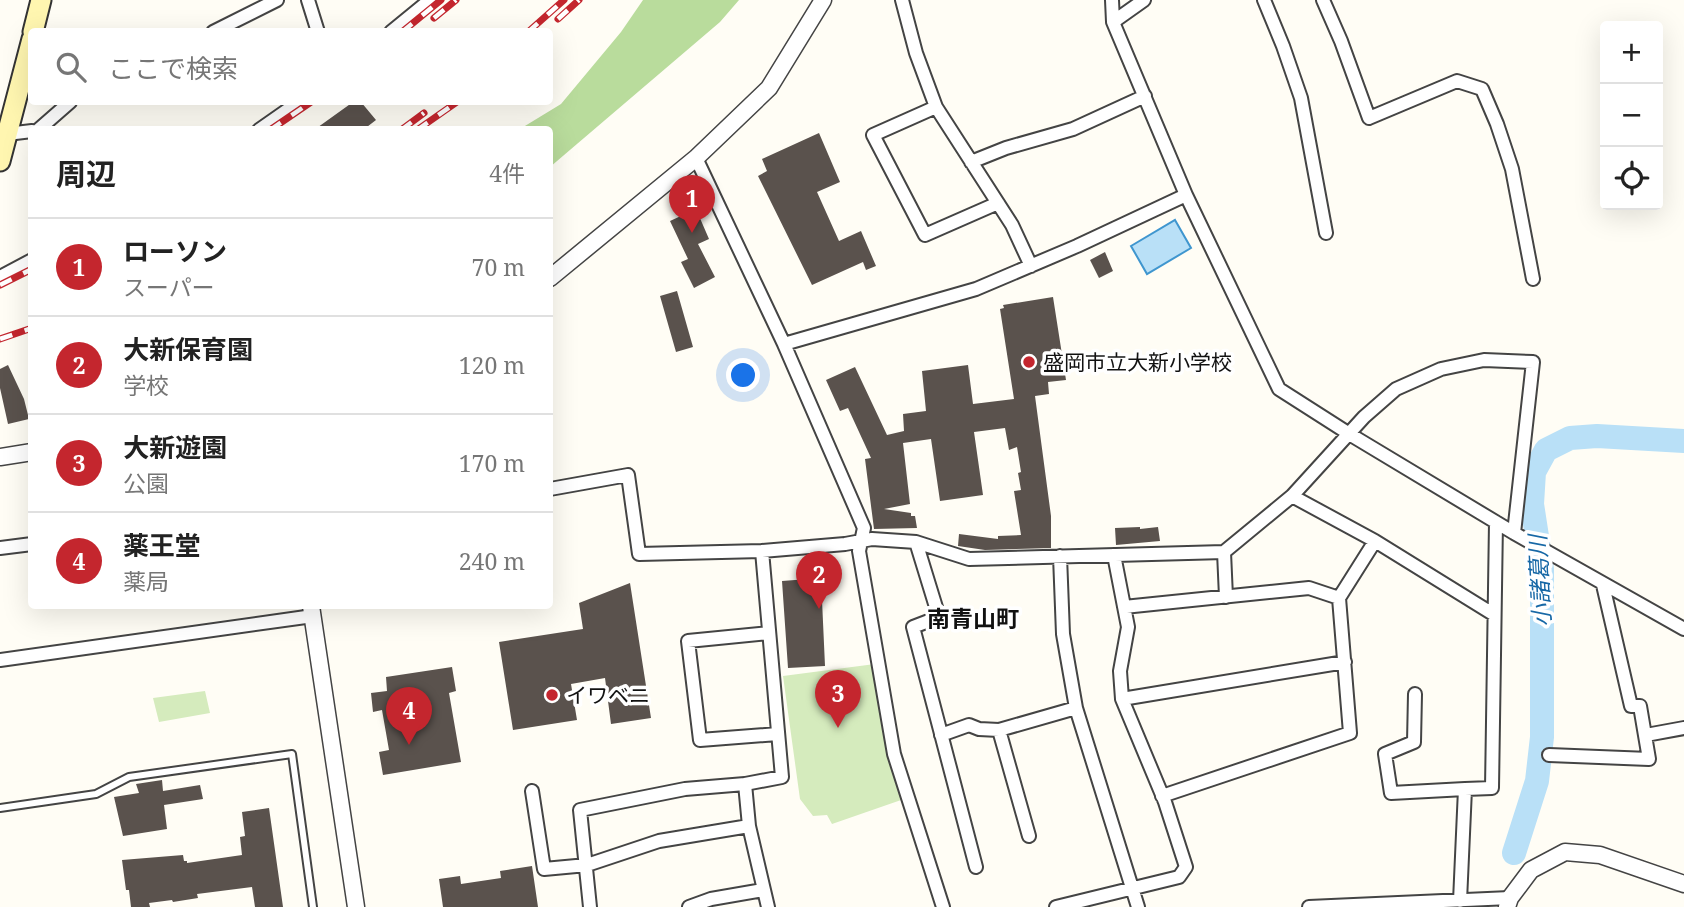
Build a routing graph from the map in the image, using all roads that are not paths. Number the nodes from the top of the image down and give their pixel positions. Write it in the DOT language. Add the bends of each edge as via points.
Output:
graph roads {
  1 [pos="41,0"];
  2 [pos="277,0"];
  3 [pos="308,0"];
  4 [pos="430,0"];
  5 [pos="823,0"];
  6 [pos="902,0"];
  7 [pos="1112,0"];
  8 [pos="1143,0"];
  9 [pos="1264,0"];
  10 [pos="1323,0"];
  11 [pos="1113,22"];
  12 [pos="34,28"];
  13 [pos="221,28"];
  14 [pos="317,28"];
  15 [pos="396,28"];
  16 [pos="28,53"];
  17 [pos="1145,96"];
  18 [pos="67,105"];
  19 [pos="295,105"];
  20 [pos="936,107"];
  21 [pos="43,126"];
  22 [pos="265,126"];
  23 [pos="28,133"];
  24 [pos="2,149"];
  25 [pos="696,158"];
  26 [pos="971,162"];
  27 [pos="1186,194"];
  28 [pos="998,203"];
  29 [pos="1326,233"];
  30 [pos="28,262"];
  31 [pos="1031,266"];
  32 [pos="553,276"];
  33 [pos="0,277"];
  34 [pos="1532,279"];
  35 [pos="784,344"];
  36 [pos="1351,435"];
  37 [pos="28,453"];
  38 [pos="0,457"];
  39 [pos="553,488"];
  40 [pos="1292,496"];
  41 [pos="1496,522"];
  42 [pos="1514,534"];
  43 [pos="860,540"];
  44 [pos="1375,541"];
  45 [pos="916,542"];
  46 [pos="28,544"];
  47 [pos="0,548"];
  48 [pos="762,551"];
  49 [pos="1224,552"];
  50 [pos="1114,555"];
  51 [pos="1060,556"];
  52 [pos="1603,585"];
  53 [pos="1226,597"];
  54 [pos="1339,598"];
  55 [pos="1124,607"];
  56 [pos="312,611"];
  57 [pos="1493,614"];
  58 [pos="1684,629"];
  59 [pos="769,634"];
  60 [pos="0,660"];
  61 [pos="1345,662"];
  62 [pos="1415,694"];
  63 [pos="1122,699"];
  64 [pos="1076,708"];
  65 [pos="1684,728"];
  66 [pos="999,730"];
  67 [pos="778,734"];
  68 [pos="941,735"];
  69 [pos="1646,735"];
  70 [pos="1549,755"];
  71 [pos="744,784"];
  72 [pos="1465,789"];
  73 [pos="532,791"];
  74 [pos="1162,796"];
  75 [pos="0,808"];
  76 [pos="750,826"];
  77 [pos="1029,836"];
  78 [pos="587,865"];
  79 [pos="976,867"];
  80 [pos="1684,884"];
  81 [pos="1133,888"];
  82 [pos="764,890"];
  83 [pos="1460,901"];
  84 [pos="1509,903"];
  85 [pos="313,907"];
  86 [pos="356,907"];
  87 [pos="590,907"];
  88 [pos="688,907"];
  89 [pos="768,907"];
  90 [pos="943,907"];
  91 [pos="1056,907"];
  92 [pos="1138,907"];
  93 [pos="1309,907"];
  1 -- 12 [label="main road"];
  2 -- 13 [label="street"];
  3 -- 14 [label="street"];
  4 -- 15 [label="street"];
  5 -- 25 [label="street" via="769,88"];
  6 -- 20 [label="street"];
  7 -- 11 [label="street"];
  8 -- 11 [label="street"];
  9 -- 29 [label="street" via="1301,98"];
  10 -- 34 [label="street" via="1369,118 1457,80 1482,89 1512,169"];
  11 -- 17 [label="street"];
  16 -- 24 [label="main road"];
  17 -- 26 [label="street" via="1073,129"];
  17 -- 27 [label="street"];
  18 -- 21 [label="street"];
  19 -- 22 [label="street"];
  20 -- 26 [label="street"];
  20 -- 28 [label="street" via="873,135 925,235"];
  23 -- 24 [label="street"];
  25 -- 32 [label="street"];
  25 -- 35 [label="street"];
  26 -- 28 [label="street"];
  27 -- 31 [label="street"];
  27 -- 36 [label="street" via="1279,389"];
  28 -- 31 [label="street"];
  30 -- 33 [label="street"];
  31 -- 35 [label="street" via="976,289"];
  35 -- 43 [label="street" via="864,528"];
  36 -- 40 [label="street"];
  36 -- 41 [label="street"];
  36 -- 42 [label="street" via="1396,389 1441,369 1485,360 1532,362"];
  37 -- 38 [label="street"];
  39 -- 48 [label="street" via="628,475 639,554"];
  40 -- 44 [label="street"];
  40 -- 49 [label="street"];
  41 -- 42 [label="street"];
  41 -- 57 [label="street"];
  42 -- 52 [label="street"];
  43 -- 45 [label="street"];
  43 -- 48 [label="street"];
  43 -- 90 [label="street" via="894,754"];
  44 -- 54 [label="street"];
  44 -- 57 [label="street"];
  45 -- 51 [label="street" via="969,559"];
  45 -- 68 [label="street" via="939,617 913,627"];
  46 -- 47 [label="street"];
  48 -- 59 [label="street"];
  49 -- 50 [label="street"];
  49 -- 53 [label="street"];
  50 -- 51 [label="street"];
  50 -- 55 [label="street"];
  51 -- 64 [label="street" via="1063,634"];
  52 -- 58 [label="street"];
  52 -- 69 [label="street" via="1631,706 1640,706"];
  53 -- 54 [label="street" via="1309,588"];
  53 -- 55 [label="street"];
  54 -- 61 [label="street"];
  55 -- 63 [label="street" via="1128,627 1120,671"];
  56 -- 60 [label="street"];
  56 -- 86 [label="street"];
  57 -- 72 [label="street" via="1492,788"];
  59 -- 67 [label="street"];
  59 -- 67 [label="street" via="688,640 700,740"];
  61 -- 63 [label="street"];
  61 -- 74 [label="street" via="1350,733"];
  62 -- 72 [label="street" via="1414,743 1385,754 1391,793"];
  63 -- 74 [label="street"];
  64 -- 66 [label="street"];
  64 -- 81 [label="street"];
  65 -- 69 [label="street"];
  66 -- 68 [label="street" via="969,725"];
  66 -- 77 [label="street"];
  67 -- 71 [label="street" via="782,777"];
  68 -- 79 [label="street"];
  69 -- 70 [label="street" via="1649,759"];
  71 -- 76 [label="street"];
  71 -- 78 [label="street" via="685,789 580,810"];
  72 -- 83 [label="street"];
  73 -- 78 [label="street" via="544,869"];
  74 -- 81 [label="street" via="1186,867 1179,877"];
  75 -- 85 [label="lane" via="96,794 129,778 292,754"];
  76 -- 78 [label="street" via="659,841"];
  76 -- 82 [label="street"];
  78 -- 87 [label="street"];
  80 -- 84 [label="street" via="1600,855 1565,852 1531,870"];
  81 -- 91 [label="street"];
  81 -- 92 [label="street"];
  82 -- 88 [label="street"];
  82 -- 89 [label="street"];
  83 -- 84 [label="street"];
  83 -- 93 [label="street"];
}
